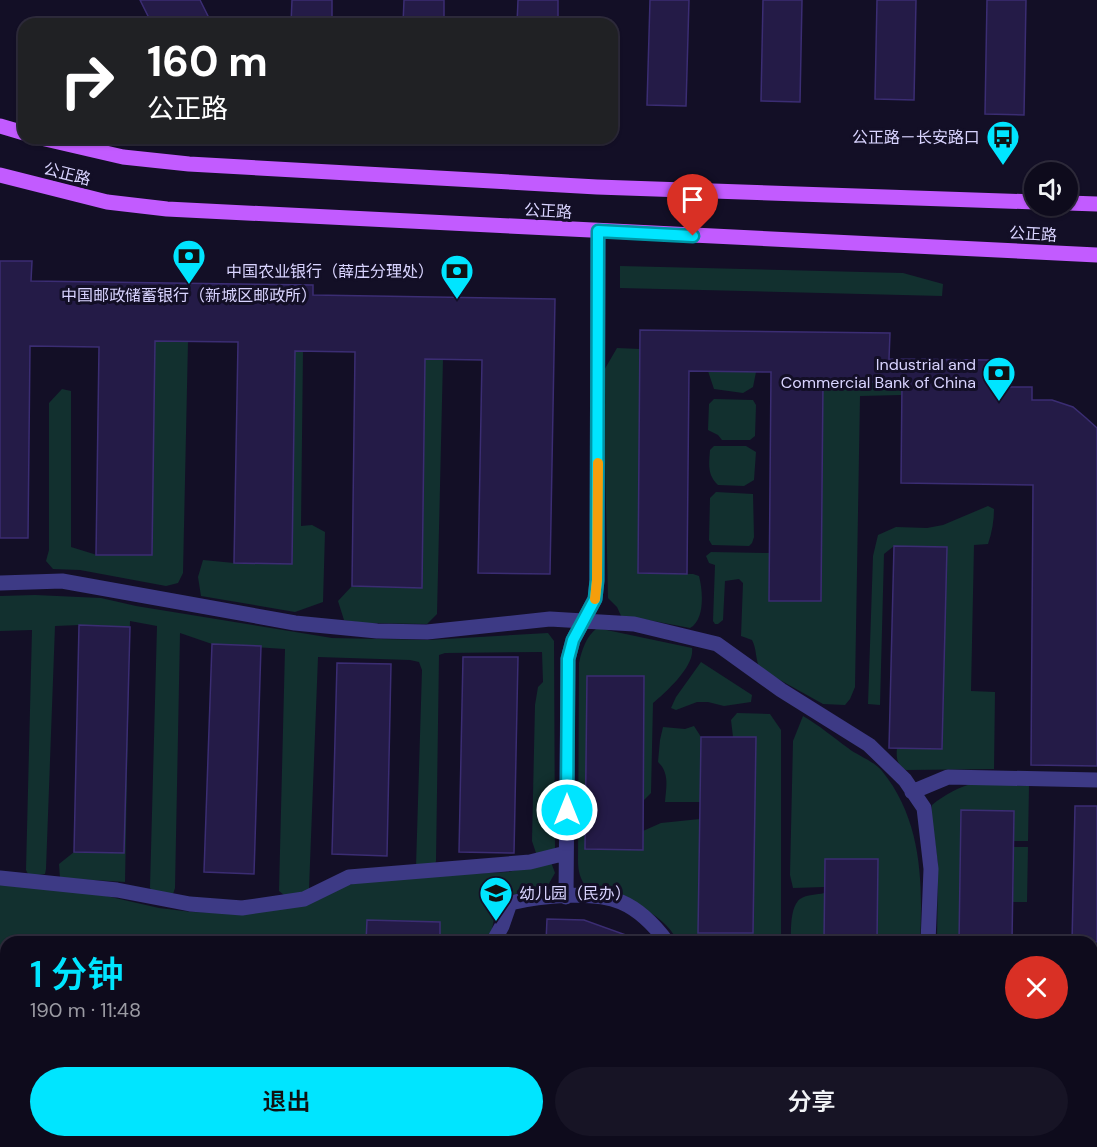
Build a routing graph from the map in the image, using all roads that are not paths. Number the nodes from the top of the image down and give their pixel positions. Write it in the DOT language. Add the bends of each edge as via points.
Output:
graph roads {
  1 [pos="0,126"];
  2 [pos="18,131"];
  3 [pos="67,144"];
  4 [pos="0,175"];
  5 [pos="1024,202"];
  6 [pos="1078,203"];
  7 [pos="1097,204"];
  8 [pos="598,231"];
  9 [pos="1097,255"];
  10 [pos="0,583"];
  11 [pos="584,621"];
  12 [pos="1097,780"];
  13 [pos="912,792"];
  14 [pos="566,853"];
  15 [pos="0,878"];
  16 [pos="566,897"];
  17 [pos="496,936"];
  18 [pos="662,936"];
  19 [pos="928,936"];
  1 -- 2 [label="main road"];
  3 -- 5 [label="main road, 公正路" via="123,157 189,165 597,187"];
  4 -- 8 [label="main road, 公正路" via="107,202 167,209"];
  6 -- 7 [label="main road"];
  8 -- 9 [label="main road, 公正路"];
  8 -- 11 [label="street" via="597,580 595,599"];
  10 -- 11 [label="street" via="62,581 296,623 377,631 427,632 550,619"];
  11 -- 13 [label="street" via="634,624 717,644 869,745"];
  11 -- 14 [label="street" via="568,659"];
  12 -- 13 [label="street" via="948,777"];
  13 -- 19 [label="street" via="924,808 931,869"];
  14 -- 15 [label="street" via="530,861 349,877 304,899 242,908"];
  14 -- 16 [label="street"];
  16 -- 17 [label="street" via="510,903"];
  16 -- 18 [label="street" via="621,902 649,920"];
}
